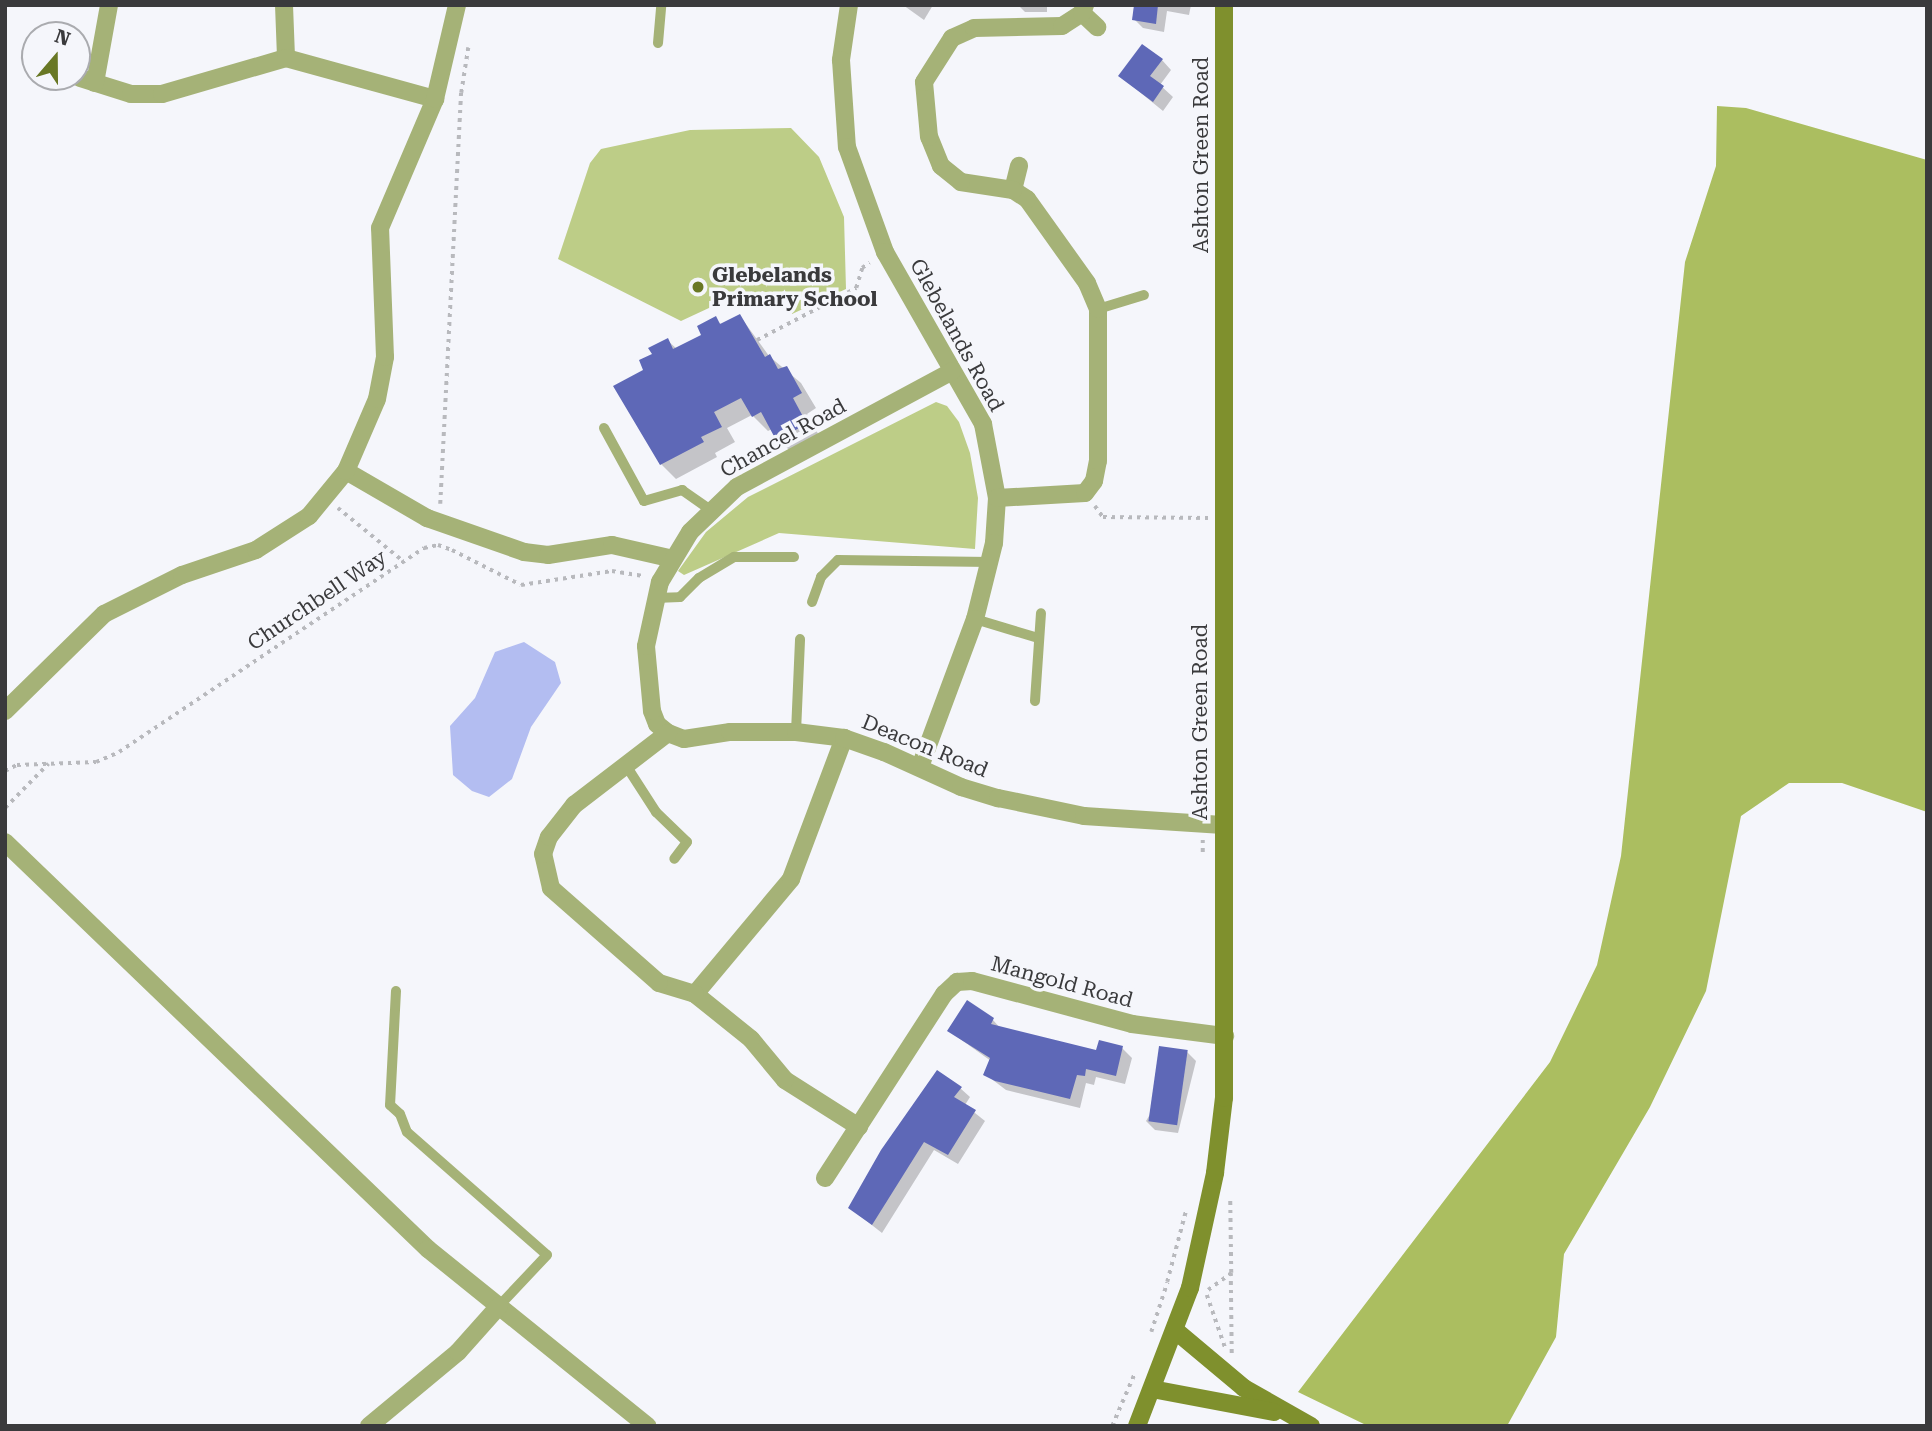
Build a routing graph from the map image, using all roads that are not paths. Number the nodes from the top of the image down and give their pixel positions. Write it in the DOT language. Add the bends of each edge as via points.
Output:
graph roads {
  1 [pos="109,5"];
  2 [pos="284,5"];
  3 [pos="457,5"];
  4 [pos="661,5"];
  5 [pos="849,5"];
  6 [pos="1224,5"];
  7 [pos="1084,9"];
  8 [pos="1097,27"];
  9 [pos="659,43"];
  10 [pos="286,58"];
  11 [pos="435,99"];
  12 [pos="1019,166"];
  13 [pos="1013,190"];
  14 [pos="1144,295"];
  15 [pos="1098,309"];
  16 [pos="952,371"];
  17 [pos="604,428"];
  18 [pos="346,471"];
  19 [pos="997,498"];
  20 [pos="709,509"];
  21 [pos="794,557"];
  22 [pos="673,559"];
  23 [pos="990,562"];
  24 [pos="657,590"];
  25 [pos="812,602"];
  26 [pos="1041,613"];
  27 [pos="975,619"];
  28 [pos="1038,638"];
  29 [pos="800,639"];
  30 [pos="1035,701"];
  31 [pos="5,711"];
  32 [pos="796,732"];
  33 [pos="668,733"];
  34 [pos="844,738"];
  35 [pos="920,766"];
  36 [pos="627,767"];
  37 [pos="1223,825"];
  38 [pos="5,842"];
  39 [pos="674,859"];
  40 [pos="396,991"];
  41 [pos="695,994"];
  42 [pos="1225,1036"];
  43 [pos="859,1127"];
  44 [pos="825,1178"];
  45 [pos="499,1306"];
  46 [pos="1176,1331"];
  47 [pos="1152,1389"];
  48 [pos="1287,1415"];
  49 [pos="369,1426"];
  50 [pos="647,1426"];
  51 [pos="1137,1426"];
  52 [pos="1311,1426"];
  1 -- 10 [label="street" via="87,81 131,94 162,94"];
  2 -- 10 [label="street"];
  3 -- 11 [label="street"];
  4 -- 9 [label="lane"];
  5 -- 16 [label="street, Glebelands Road" via="841,60 847,147 885,252"];
  6 -- 37 [label="street, Ashton Green Road" via="1214,518"];
  7 -- 8 [label="street"];
  7 -- 13 [label="street" via="1062,26 974,28 952,38 924,82 929,137 941,166 961,182"];
  10 -- 11 [label="street"];
  11 -- 18 [label="street" via="380,228 385,357 377,400"];
  12 -- 13 [label="street"];
  13 -- 15 [label="street" via="1027,199 1087,283"];
  14 -- 15 [label="lane"];
  15 -- 19 [label="street" via="1098,461 1086,493"];
  16 -- 19 [label="street, Glebelands Road" via="983,424"];
  16 -- 20 [label="street, Chancel Road" via="737,488"];
  17 -- 20 [label="lane" via="644,501 682,490"];
  18 -- 22 [label="street" via="439,522 524,552 548,555 612,545"];
  18 -- 31 [label="street" via="309,516 256,550 181,575 104,614"];
  19 -- 23 [label="street, Glebelands Road"];
  20 -- 22 [label="street, Chancel Road"];
  21 -- 24 [label="lane" via="734,557 699,578 680,597"];
  22 -- 24 [label="street, Chancel Road"];
  23 -- 25 [label="lane" via="838,560 821,577"];
  23 -- 27 [label="street, Glebelands Road"];
  24 -- 33 [label="street, Chancel Road" via="645,665 652,711 657,724"];
  26 -- 28 [label="lane"];
  27 -- 28 [label="lane"];
  27 -- 35 [label="street, Glebelands Road"];
  28 -- 30 [label="lane"];
  29 -- 32 [label="lane"];
  32 -- 33 [label="street, Deacon Road" via="684,739"];
  32 -- 34 [label="street, Deacon Road"];
  33 -- 36 [label="street"];
  34 -- 35 [label="street, Deacon Road"];
  34 -- 41 [label="street" via="791,879"];
  35 -- 37 [label="street, Deacon Road" via="961,788 1084,816"];
  36 -- 39 [label="lane" via="656,812 687,842"];
  36 -- 41 [label="street" via="588,792 560,820 543,854 544,873 565,904 659,983"];
  37 -- 42 [label="street, Ashton Green Road"];
  38 -- 45 [label="street" via="428,1249"];
  40 -- 45 [label="lane" via="390,1105 400,1114 407,1132 547,1255"];
  41 -- 43 [label="street" via="751,1039 785,1080"];
  42 -- 43 [label="street, Mangold Road" via="1127,1023 961,981 944,994"];
  42 -- 46 [label="street, Ashton Green Road" via="1215,1173"];
  43 -- 44 [label="street, Mangold Road"];
  45 -- 49 [label="street" via="458,1352"];
  45 -- 50 [label="street"];
  46 -- 47 [label="street, Ashton Green Road"];
  46 -- 48 [label="street" via="1244,1388"];
  47 -- 48 [label="street"];
  47 -- 51 [label="street, Ashton Green Road"];
  48 -- 52 [label="street"];
}
